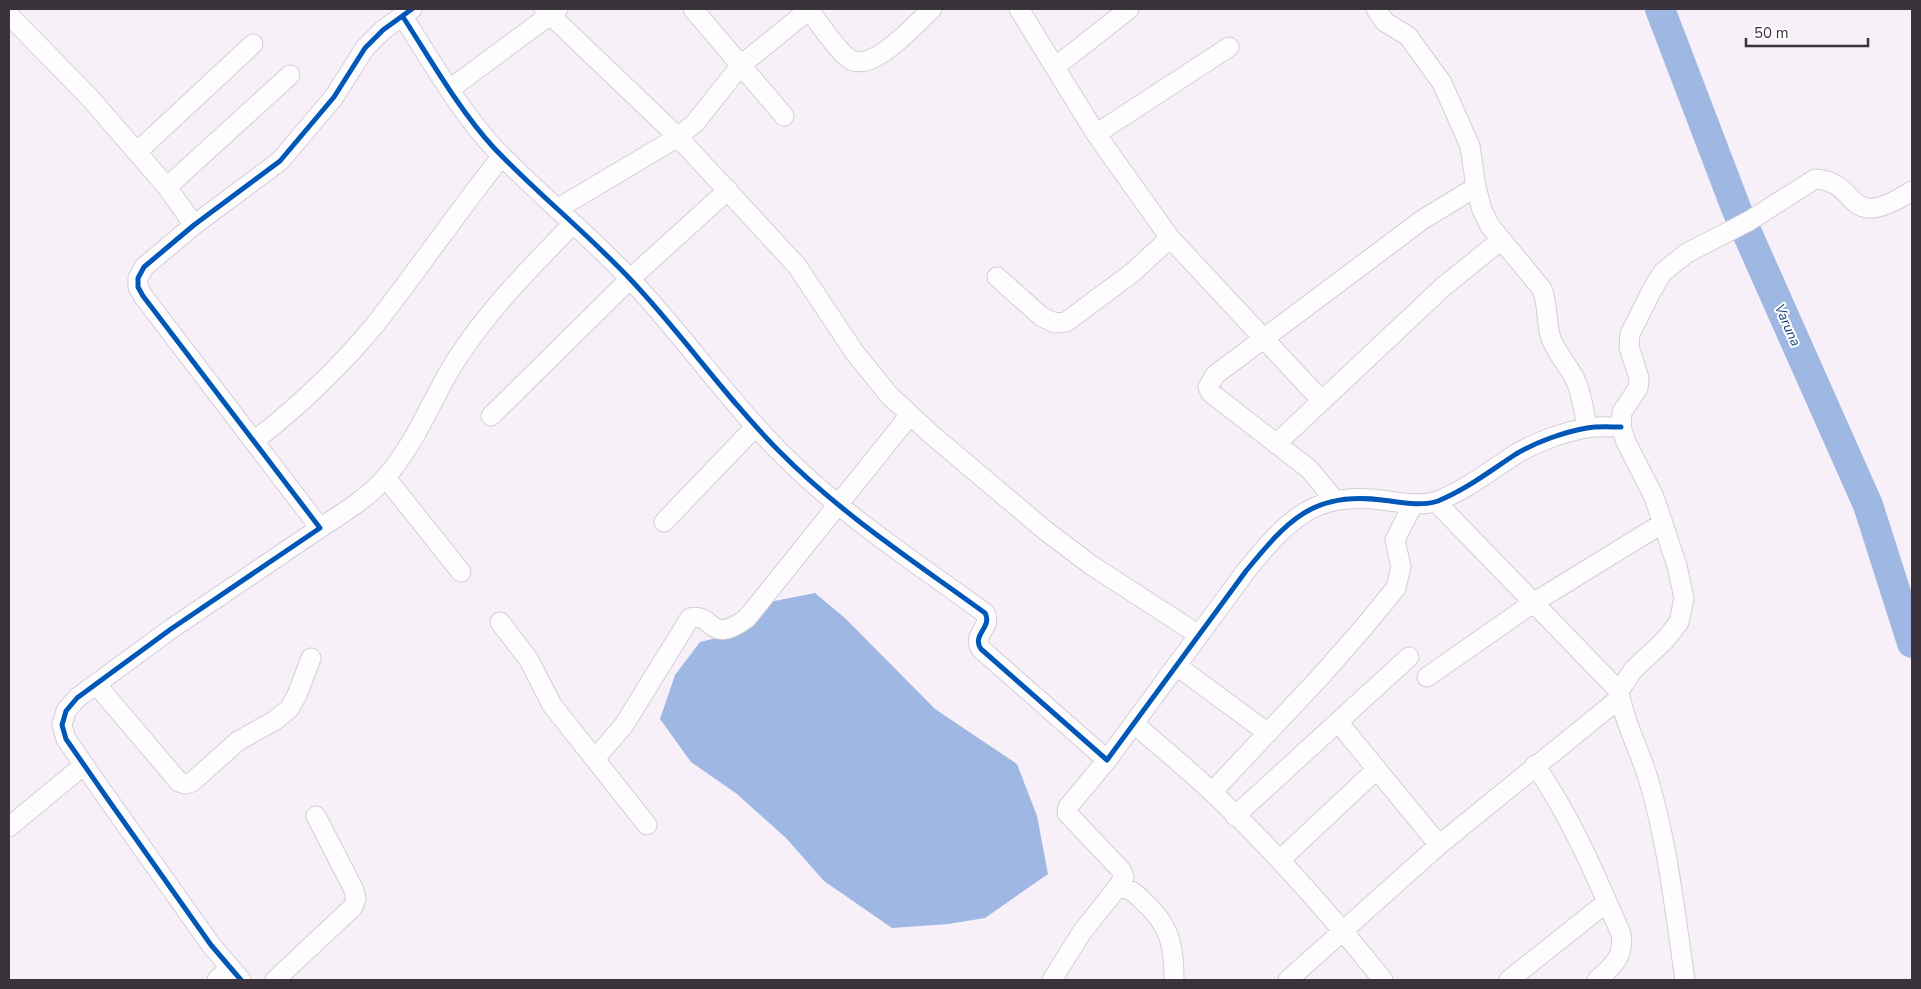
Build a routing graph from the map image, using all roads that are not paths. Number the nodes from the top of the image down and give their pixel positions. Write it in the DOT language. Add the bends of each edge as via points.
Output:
graph roads {
  1 [pos="693,9"];
  2 [pos="810,9"];
  3 [pos="932,9"];
  4 [pos="1019,9"];
  5 [pos="1129,9"];
  6 [pos="1376,9"];
  7 [pos="551,11"];
  8 [pos="407,13"];
  9 [pos="9,15"];
  10 [pos="253,44"];
  11 [pos="1229,47"];
  12 [pos="741,65"];
  13 [pos="1055,67"];
  14 [pos="290,75"];
  15 [pos="450,89"];
  16 [pos="784,116"];
  17 [pos="1096,134"];
  18 [pos="678,137"];
  19 [pos="137,152"];
  20 [pos="502,156"];
  21 [pos="167,187"];
  22 [pos="1476,187"];
  23 [pos="728,190"];
  24 [pos="1912,191"];
  25 [pos="557,209"];
  26 [pos="572,224"];
  27 [pos="194,225"];
  28 [pos="1170,238"];
  29 [pos="1501,240"];
  30 [pos="997,276"];
  31 [pos="630,279"];
  32 [pos="1264,338"];
  33 [pos="1322,401"];
  34 [pos="910,414"];
  35 [pos="491,416"];
  36 [pos="755,427"];
  37 [pos="1621,427"];
  38 [pos="1587,428"];
  39 [pos="254,441"];
  40 [pos="1276,444"];
  41 [pos="386,478"];
  42 [pos="1334,499"];
  43 [pos="1436,502"];
  44 [pos="1413,504"];
  45 [pos="838,505"];
  46 [pos="664,522"];
  47 [pos="1663,523"];
  48 [pos="320,528"];
  49 [pos="461,572"];
  50 [pos="1533,603"];
  51 [pos="500,622"];
  52 [pos="1199,634"];
  53 [pos="1409,657"];
  54 [pos="311,658"];
  55 [pos="1177,666"];
  56 [pos="1427,677"];
  57 [pos="96,684"];
  58 [pos="1619,695"];
  59 [pos="1338,722"];
  60 [pos="1135,724"];
  61 [pos="1268,733"];
  62 [pos="595,759"];
  63 [pos="1107,760"];
  64 [pos="1535,764"];
  65 [pos="84,765"];
  66 [pos="1377,769"];
  67 [pos="1212,792"];
  68 [pos="316,816"];
  69 [pos="1235,816"];
  70 [pos="647,824"];
  71 [pos="9,827"];
  72 [pos="1439,845"];
  73 [pos="1280,860"];
  74 [pos="1117,888"];
  75 [pos="1607,902"];
  76 [pos="1344,932"];
  77 [pos="229,976"];
  78 [pos="275,980"];
  79 [pos="1052,980"];
  80 [pos="1174,980"];
  81 [pos="1288,980"];
  82 [pos="1383,980"];
  83 [pos="1509,980"];
  84 [pos="1597,980"];
  85 [pos="1685,980"];
  1 -- 12 [label="street"];
  2 -- 3 [label="street" via="848,58 858,63 869,62 884,52"];
  2 -- 12 [label="street"];
  4 -- 13 [label="street"];
  5 -- 13 [label="street"];
  6 -- 22 [label="street" via="1385,22 1408,36 1442,83 1470,146"];
  7 -- 15 [label="street"];
  7 -- 18 [label="street"];
  8 -- 15 [label="street"];
  8 -- 27 [label="street" via="365,48 334,97 280,161"];
  9 -- 19 [label="street" via="90,98"];
  10 -- 19 [label="street"];
  11 -- 17 [label="street"];
  12 -- 16 [label="street"];
  12 -- 18 [label="street" via="694,123"];
  13 -- 17 [label="street"];
  14 -- 21 [label="street"];
  15 -- 20 [label="street"];
  17 -- 28 [label="street"];
  18 -- 23 [label="street"];
  18 -- 25 [label="street"];
  19 -- 21 [label="street"];
  20 -- 25 [label="street"];
  20 -- 39 [label="street" via="374,326 299,406"];
  21 -- 27 [label="street"];
  22 -- 29 [label="street" via="1482,210"];
  22 -- 32 [label="street" via="1422,220"];
  23 -- 31 [label="street"];
  23 -- 34 [label="street" via="798,266 855,353 889,395"];
  24 -- 37 [label="street" via="1876,209 1861,207 1835,186 1823,179 1815,179 1749,221 1687,253 1664,272 1630,334 1629,347 1639,378 1638,388 1622,412"];
  25 -- 26 [label="street"];
  26 -- 31 [label="street"];
  26 -- 41 [label="street" via="494,308 456,360"];
  27 -- 39 [label="street" via="144,267 138,278 138,287"];
  28 -- 30 [label="street" via="1132,273 1066,322 1055,323 1042,317"];
  28 -- 32 [label="street"];
  29 -- 33 [label="street" via="1462,270"];
  29 -- 38 [label="street" via="1542,289 1547,301 1549,334 1575,379"];
  31 -- 35 [label="street"];
  31 -- 36 [label="street"];
  32 -- 33 [label="street"];
  32 -- 40 [label="street" via="1215,376 1208,387 1211,393"];
  33 -- 40 [label="street"];
  34 -- 45 [label="street"];
  34 -- 52 [label="street" via="1054,537 1091,565"];
  36 -- 45 [label="street"];
  36 -- 46 [label="street"];
  37 -- 38 [label="street"];
  37 -- 47 [label="street"];
  38 -- 43 [label="street" via="1533,446 1488,475"];
  39 -- 48 [label="street"];
  40 -- 42 [label="street" via="1309,469"];
  41 -- 48 [label="street" via="357,504"];
  41 -- 49 [label="street"];
  42 -- 44 [label="street" via="1361,497"];
  42 -- 52 [label="street" via="1310,509 1269,543"];
  43 -- 44 [label="street"];
  43 -- 50 [label="street"];
  44 -- 61 [label="street" via="1395,540 1402,567 1396,588"];
  45 -- 62 [label="street" via="742,622 728,630 718,630 703,620 690,618 624,725"];
  45 -- 63 [label="street" via="985,613 987,624 977,644 981,649"];
  47 -- 50 [label="street"];
  47 -- 58 [label="street" via="1684,598 1679,622 1633,670"];
  48 -- 57 [label="street" via="171,628"];
  50 -- 56 [label="street"];
  50 -- 58 [label="street"];
  51 -- 62 [label="street" via="529,660 552,705"];
  52 -- 55 [label="street"];
  53 -- 59 [label="street"];
  54 -- 57 [label="street" via="289,709 238,741 192,782 185,784"];
  55 -- 60 [label="street"];
  55 -- 61 [label="street"];
  57 -- 65 [label="street" via="66,711 62,725 66,738"];
  58 -- 64 [label="street"];
  58 -- 85 [label="street" via="1648,778 1664,843"];
  59 -- 66 [label="street"];
  59 -- 69 [label="street"];
  60 -- 63 [label="street"];
  60 -- 67 [label="street"];
  61 -- 67 [label="street"];
  62 -- 70 [label="street"];
  63 -- 74 [label="street" via="1068,807 1067,814 1121,870 1124,877"];
  64 -- 72 [label="street"];
  64 -- 75 [label="street" via="1554,792"];
  65 -- 71 [label="street"];
  65 -- 77 [label="street" via="211,945"];
  66 -- 72 [label="street"];
  66 -- 73 [label="street"];
  67 -- 69 [label="street"];
  68 -- 78 [label="street" via="356,899 353,907"];
  69 -- 73 [label="street"];
  72 -- 76 [label="street"];
  73 -- 76 [label="street"];
  74 -- 79 [label="street" via="1082,932"];
  74 -- 80 [label="street" via="1132,890 1164,924 1173,955"];
  75 -- 83 [label="street"];
  75 -- 84 [label="street" via="1621,934 1623,948 1617,960"];
  76 -- 81 [label="street"];
  76 -- 82 [label="street"];
}
